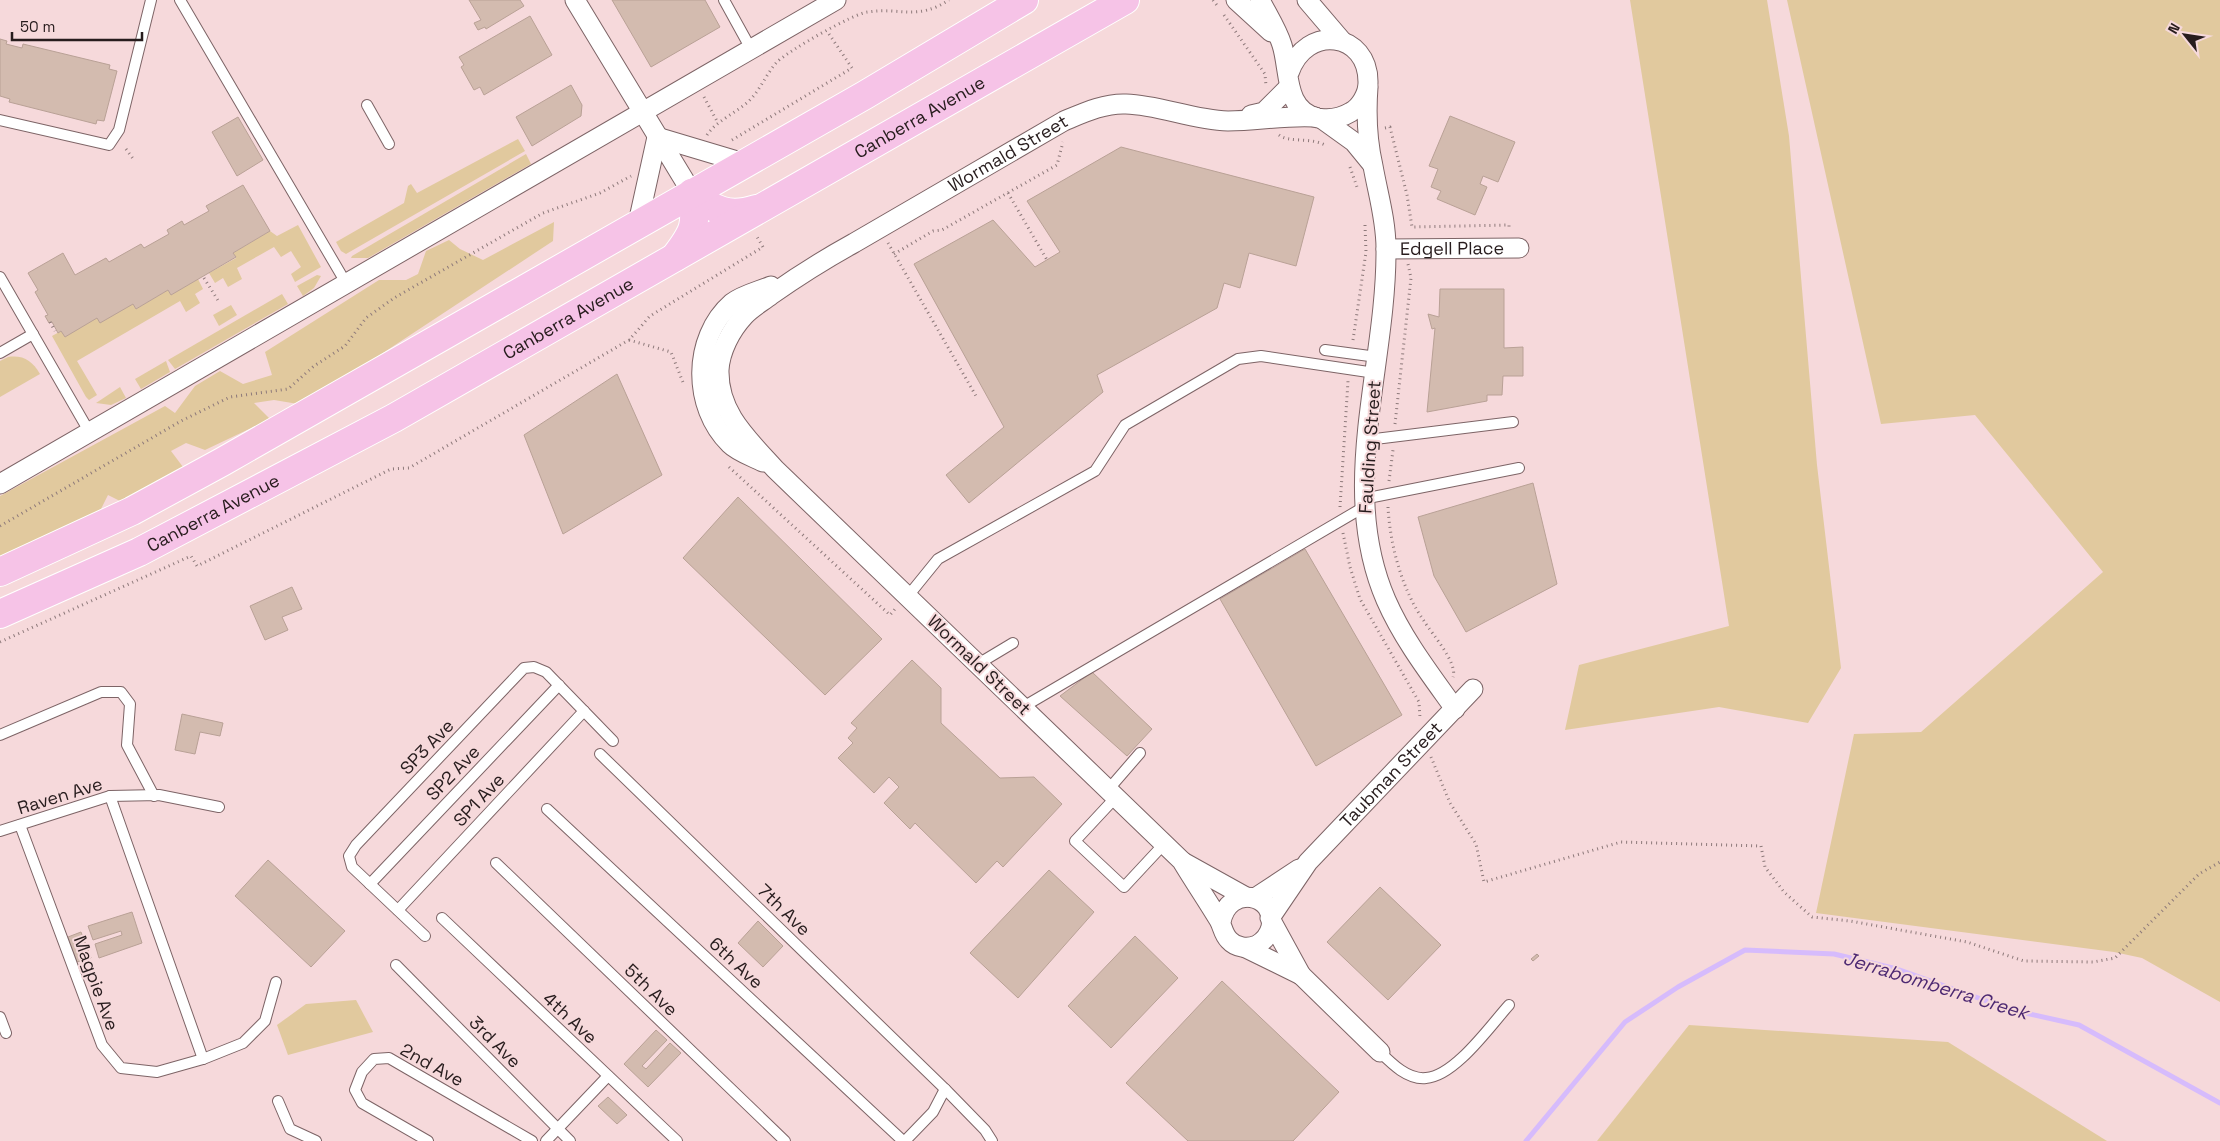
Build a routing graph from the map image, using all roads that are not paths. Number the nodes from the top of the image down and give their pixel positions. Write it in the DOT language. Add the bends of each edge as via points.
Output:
graph roads {
  1 [pos="151,0"];
  2 [pos="180,0"];
  3 [pos="575,0"];
  4 [pos="724,0"];
  5 [pos="836,0"];
  6 [pos="1024,0"];
  7 [pos="1125,0"];
  8 [pos="1236,0"];
  9 [pos="1260,0"];
  10 [pos="1307,0"];
  11 [pos="1342,41"];
  12 [pos="1282,44"];
  13 [pos="751,49"];
  14 [pos="1289,80"];
  15 [pos="1368,87"];
  16 [pos="367,105"];
  17 [pos="642,112"];
  18 [pos="1319,118"];
  19 [pos="0,120"];
  20 [pos="1228,121"];
  21 [pos="657,136"];
  22 [pos="389,144"];
  23 [pos="744,163"];
  24 [pos="1372,164"];
  25 [pos="692,193"];
  26 [pos="771,204"];
  27 [pos="638,223"];
  28 [pos="1514,248"];
  29 [pos="1386,249"];
  30 [pos="674,259"];
  31 [pos="0,277"];
  32 [pos="346,283"];
  33 [pos="33,334"];
  34 [pos="1325,350"];
  35 [pos="0,353"];
  36 [pos="1376,365"];
  37 [pos="1513,422"];
  38 [pos="90,433"];
  39 [pos="1367,440"];
  40 [pos="222,462"];
  41 [pos="1519,468"];
  42 [pos="0,484"];
  43 [pos="1363,503"];
  44 [pos="132,511"];
  45 [pos="199,522"];
  46 [pos="0,572"];
  47 [pos="908,596"];
  48 [pos="0,614"];
  49 [pos="1013,643"];
  50 [pos="978,664"];
  51 [pos="559,685"];
  52 [pos="1473,689"];
  53 [pos="1023,707"];
  54 [pos="1455,708"];
  55 [pos="584,711"];
  56 [pos="0,735"];
  57 [pos="613,741"];
  58 [pos="600,754"];
  59 [pos="1140,754"];
  60 [pos="1112,793"];
  61 [pos="110,796"];
  62 [pos="154,796"];
  63 [pos="219,807"];
  64 [pos="547,809"];
  65 [pos="20,825"];
  66 [pos="0,831"];
  67 [pos="1164,844"];
  68 [pos="1182,861"];
  69 [pos="1308,862"];
  70 [pos="496,863"];
  71 [pos="370,884"];
  72 [pos="1250,898"];
  73 [pos="398,910"];
  74 [pos="442,918"];
  75 [pos="1271,920"];
  76 [pos="1221,922"];
  77 [pos="425,936"];
  78 [pos="1246,948"];
  79 [pos="396,965"];
  80 [pos="1301,975"];
  81 [pos="276,982"];
  82 [pos="1509,1005"];
  83 [pos="0,1017"];
  84 [pos="6,1033"];
  85 [pos="1380,1052"];
  86 [pos="203,1059"];
  87 [pos="608,1076"];
  88 [pos="945,1089"];
  89 [pos="278,1101"];
  90 [pos="558,1128"];
  91 [pos="316,1141"];
  92 [pos="428,1141"];
  93 [pos="532,1141"];
  94 [pos="546,1141"];
  95 [pos="570,1141"];
  96 [pos="677,1141"];
  97 [pos="785,1141"];
  98 [pos="904,1141"];
  99 [pos="992,1141"];
  1 -- 19 [label="lane" via="119,130 109,145"];
  2 -- 32 [label="lane"];
  3 -- 17 [label="street"];
  4 -- 13 [label="lane"];
  5 -- 13 [label="street"];
  6 -- 23 [label="highway"];
  7 -- 26 [label="highway, Canberra Avenue"];
  8 -- 12 [label="street"];
  9 -- 12 [label="street"];
  10 -- 11 [label="street"];
  11 -- 14 [label="street" via="1328,39 1302,49 1294,60"];
  11 -- 15 [label="street" via="1363,59 1368,72"];
  12 -- 14 [label="street"];
  13 -- 17 [label="street"];
  14 -- 18 [label="street" via="1294,100 1303,111"];
  14 -- 20 [label="street, Wormald Street" via="1264,112"];
  15 -- 18 [label="street" via="1354,111 1341,118"];
  15 -- 24 [label="street, Faulding Street" via="1366,113"];
  16 -- 22 [label="lane"];
  17 -- 21 [label="street"];
  17 -- 32 [label="street"];
  18 -- 20 [label="street, Wormald Street" via="1295,116"];
  18 -- 24 [label="street, Faulding Street" via="1354,142"];
  20 -- 47 [label="street, Wormald Street" via="1193,118 1159,108 1125,104 1095,108 1064,121 806,270 745,314 730,335 719,368 720,388 731,418 775,469"];
  21 -- 23 [label="street"];
  21 -- 25 [label="street"];
  21 -- 27 [label="street"];
  23 -- 25 [label="highway"];
  24 -- 29 [label="street, Faulding Street" via="1384,218"];
  25 -- 26 [label="highway" via="712,209 730,213 742,213"];
  25 -- 27 [label="highway"];
  25 -- 30 [label="highway" via="696,218 690,238"];
  26 -- 30 [label="highway, Canberra Avenue"];
  27 -- 40 [label="highway"];
  28 -- 29 [label="street, Edgell Place"];
  29 -- 36 [label="street, Faulding Street"];
  30 -- 45 [label="highway, Canberra Avenue" via="394,418"];
  31 -- 33 [label="lane"];
  32 -- 38 [label="street"];
  33 -- 35 [label="lane"];
  33 -- 38 [label="lane"];
  34 -- 36 [label="lane"];
  36 -- 39 [label="street, Faulding Street"];
  36 -- 47 [label="lane" via="1261,356 1238,359 1125,425 1095,471 938,560"];
  37 -- 39 [label="lane"];
  38 -- 42 [label="street"];
  39 -- 43 [label="street, Faulding Street"];
  40 -- 44 [label="highway"];
  40 -- 45 [label="highway" via="196,502"];
  41 -- 43 [label="lane"];
  43 -- 53 [label="lane"];
  43 -- 54 [label="street, Faulding Street" via="1366,536 1386,600 1400,629"];
  44 -- 45 [label="highway" via="178,508 190,512"];
  44 -- 46 [label="highway"];
  45 -- 48 [label="highway, Canberra Avenue"];
  47 -- 50 [label="street, Wormald Street"];
  49 -- 50 [label="lane"];
  50 -- 53 [label="street, Wormald Street"];
  51 -- 55 [label="lane, SP3 Ave"];
  51 -- 71 [label="lane, SP2 Ave"];
  51 -- 71 [label="lane, SP3 Ave" via="546,672 534,667 524,668 356,845 349,856 352,867"];
  52 -- 54 [label="street, Taubman Street"];
  53 -- 60 [label="street, Wormald Street"];
  54 -- 69 [label="street, Taubman Street"];
  55 -- 57 [label="lane, SP3 Ave"];
  55 -- 73 [label="lane, SP1 Ave"];
  56 -- 62 [label="lane" via="101,692 121,692 130,704 127,745"];
  58 -- 88 [label="lane, 7th Ave"];
  59 -- 60 [label="lane"];
  60 -- 67 [label="street, Wormald Street"];
  60 -- 67 [label="lane" via="1075,841 1124,887"];
  61 -- 62 [label="lane, Raven Ave"];
  61 -- 65 [label="lane, Raven Ave"];
  61 -- 86 [label="lane"];
  62 -- 63 [label="lane, Raven Ave"];
  64 -- 98 [label="lane, 6th Ave"];
  65 -- 66 [label="lane, Raven Ave"];
  65 -- 86 [label="lane, Magpie Ave" via="102,1045 121,1068 156,1072"];
  67 -- 68 [label="street, Wormald Street"];
  68 -- 72 [label="street, Wormald Street"];
  68 -- 76 [label="street, Wormald Street"];
  69 -- 72 [label="street, Taubman Street"];
  69 -- 75 [label="street, Taubman Street"];
  70 -- 97 [label="lane, 5th Ave"];
  71 -- 73 [label="lane, SP3 Ave"];
  72 -- 75 [label="street, Wormald Street" via="1268,909"];
  72 -- 76 [label="street" via="1233,900 1226,906"];
  73 -- 77 [label="lane, SP3 Ave"];
  74 -- 87 [label="lane, 4th Ave"];
  75 -- 78 [label="street" via="1266,938"];
  75 -- 80 [label="street, Wormald Street"];
  76 -- 78 [label="street, Wormald Street" via="1229,942"];
  78 -- 80 [label="street, Wormald Street"];
  79 -- 90 [label="lane, 3rd Ave"];
  80 -- 85 [label="street, Wormald Street"];
  81 -- 86 [label="lane, Magpie Ave" via="265,1020 243,1042"];
  82 -- 85 [label="lane" via="1458,1062 1442,1073 1426,1078 1416,1077 1394,1066"];
  83 -- 84 [label="lane"];
  87 -- 90 [label="lane"];
  87 -- 96 [label="lane, 4th Ave"];
  88 -- 98 [label="lane" via="933,1112"];
  88 -- 99 [label="lane, 7th Ave"];
  89 -- 91 [label="lane" via="290,1129"];
  90 -- 94 [label="lane"];
  90 -- 95 [label="lane, 3rd Ave"];
  92 -- 93 [label="lane, 2nd Ave" via="362,1103 355,1090 362,1072 374,1059 389,1058"];
}
